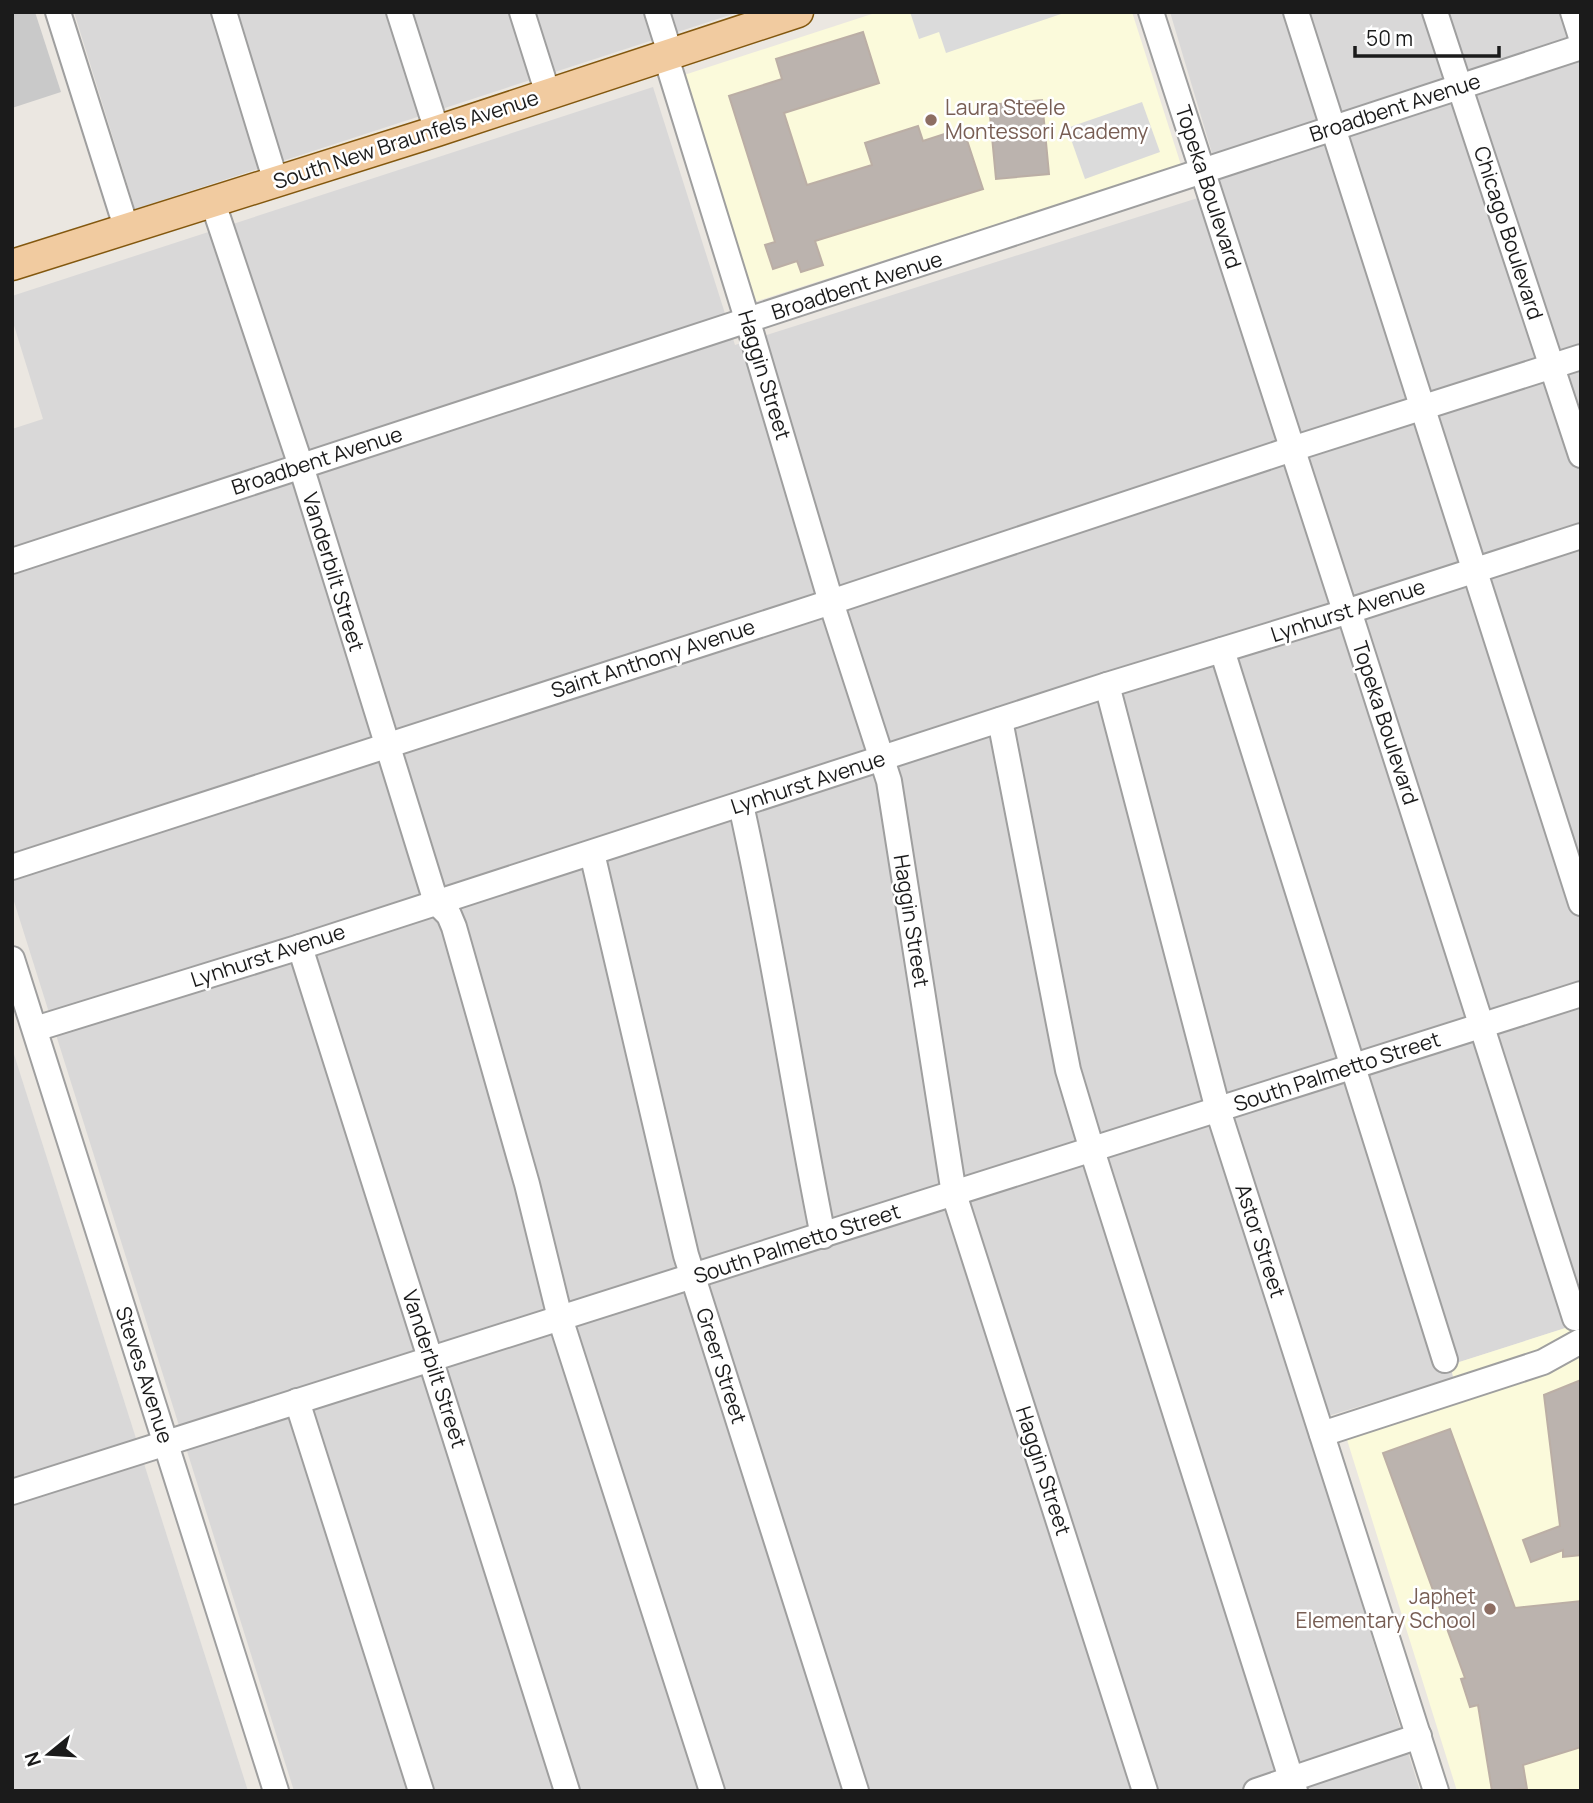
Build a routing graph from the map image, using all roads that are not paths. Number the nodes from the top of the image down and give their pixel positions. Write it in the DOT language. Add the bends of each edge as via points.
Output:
graph roads {
  1 [pos="58,12"];
  2 [pos="224,12"];
  3 [pos="399,12"];
  4 [pos="522,12"];
  5 [pos="657,12"];
  6 [pos="798,12"];
  7 [pos="1152,12"];
  8 [pos="1296,12"];
  9 [pos="1435,12"];
  10 [pos="1573,12"];
  11 [pos="1581,37"];
  12 [pos="1581,47"];
  13 [pos="668,53"];
  14 [pos="1460,87"];
  15 [pos="548,94"];
  16 [pos="1333,128"];
  17 [pos="437,131"];
  18 [pos="1202,171"];
  19 [pos="276,183"];
  20 [pos="212,203"];
  21 [pos="127,230"];
  22 [pos="12,265"];
  23 [pos="748,322"];
  24 [pos="1581,358"];
  25 [pos="1552,367"];
  26 [pos="1423,408"];
  27 [pos="1292,449"];
  28 [pos="1581,455"];
  29 [pos="301,466"];
  30 [pos="1581,536"];
  31 [pos="12,561"];
  32 [pos="1475,570"];
  33 [pos="831,602"];
  34 [pos="1349,611"];
  35 [pos="1222,650"];
  36 [pos="1107,685"];
  37 [pos="1000,720"];
  38 [pos="386,745"];
  39 [pos="882,759"];
  40 [pos="741,805"];
  41 [pos="592,853"];
  42 [pos="12,867"];
  43 [pos="436,902"];
  44 [pos="1581,903"];
  45 [pos="300,947"];
  46 [pos="12,959"];
  47 [pos="1581,994"];
  48 [pos="1483,1026"];
  49 [pos="35,1029"];
  50 [pos="1353,1067"];
  51 [pos="1218,1110"];
  52 [pos="1091,1150"];
  53 [pos="954,1194"];
  54 [pos="823,1236"];
  55 [pos="693,1277"];
  56 [pos="560,1318"];
  57 [pos="1578,1329"];
  58 [pos="431,1359"];
  59 [pos="1445,1360"];
  60 [pos="297,1401"];
  61 [pos="1322,1434"];
  62 [pos="166,1443"];
  63 [pos="12,1492"];
  64 [pos="1419,1736"];
  65 [pos="1293,1785"];
  66 [pos="276,1791"];
  67 [pos="421,1791"];
  68 [pos="567,1791"];
  69 [pos="712,1791"];
  70 [pos="856,1791"];
  71 [pos="1145,1791"];
  72 [pos="1256,1791"];
  73 [pos="1436,1791"];
  1 -- 21 [label="street"];
  2 -- 19 [label="street"];
  3 -- 17 [label="street"];
  4 -- 15 [label="street"];
  5 -- 13 [label="street, Haggin Street"];
  6 -- 13 [label="main road, South New Braunfels Avenue"];
  7 -- 18 [label="street, Topeka Boulevard"];
  8 -- 16 [label="street"];
  9 -- 14 [label="street, Chicago Boulevard"];
  10 -- 11 [label="street"];
  12 -- 14 [label="street, Broadbent Avenue"];
  13 -- 15 [label="main road, South New Braunfels Avenue"];
  13 -- 23 [label="street, Haggin Street"];
  14 -- 16 [label="street, Broadbent Avenue"];
  14 -- 25 [label="street, Chicago Boulevard"];
  15 -- 17 [label="main road, South New Braunfels Avenue"];
  16 -- 18 [label="street, Broadbent Avenue"];
  16 -- 26 [label="street"];
  17 -- 19 [label="main road, South New Braunfels Avenue"];
  18 -- 23 [label="street, Broadbent Avenue"];
  18 -- 27 [label="street, Topeka Boulevard"];
  19 -- 20 [label="main road, South New Braunfels Avenue"];
  20 -- 21 [label="main road, South New Braunfels Avenue"];
  20 -- 29 [label="street, Vanderbilt Street"];
  21 -- 22 [label="main road, South New Braunfels Avenue"];
  23 -- 29 [label="street, Broadbent Avenue"];
  23 -- 33 [label="street, Haggin Street"];
  24 -- 25 [label="street, Saint Anthony Avenue"];
  25 -- 26 [label="street, Saint Anthony Avenue"];
  25 -- 28 [label="street, Chicago Boulevard"];
  26 -- 27 [label="street, Saint Anthony Avenue"];
  26 -- 32 [label="street"];
  27 -- 33 [label="street, Saint Anthony Avenue"];
  27 -- 34 [label="street, Topeka Boulevard" via="1344,608"];
  29 -- 31 [label="street, Broadbent Avenue"];
  29 -- 38 [label="street, Vanderbilt Street"];
  30 -- 32 [label="street, Lynhurst Avenue"];
  32 -- 34 [label="street, Lynhurst Avenue"];
  32 -- 44 [label="street"];
  33 -- 38 [label="street, Saint Anthony Avenue"];
  33 -- 39 [label="street, Haggin Street"];
  34 -- 35 [label="street, Lynhurst Avenue"];
  34 -- 48 [label="street, Topeka Boulevard"];
  35 -- 36 [label="street, Lynhurst Avenue"];
  35 -- 50 [label="street"];
  36 -- 37 [label="street, Lynhurst Avenue"];
  36 -- 51 [label="street, Astor Street"];
  37 -- 39 [label="street, Lynhurst Avenue"];
  37 -- 52 [label="street" via="1068,1070"];
  38 -- 42 [label="street, Saint Anthony Avenue"];
  38 -- 43 [label="street, Vanderbilt Street"];
  39 -- 40 [label="street, Lynhurst Avenue"];
  39 -- 53 [label="street, Haggin Street"];
  40 -- 41 [label="street, Lynhurst Avenue"];
  40 -- 54 [label="street"];
  41 -- 43 [label="street, Lynhurst Avenue"];
  41 -- 55 [label="street, Greer Street"];
  43 -- 45 [label="street, Lynhurst Avenue"];
  43 -- 56 [label="street, Vanderbilt Street" via="454,928"];
  45 -- 49 [label="street, Lynhurst Avenue"];
  45 -- 58 [label="street, Vanderbilt Street"];
  46 -- 49 [label="street, Steves Avenue"];
  47 -- 48 [label="street, South Palmetto Street"];
  48 -- 50 [label="street, South Palmetto Street"];
  48 -- 57 [label="street, Topeka Boulevard"];
  49 -- 62 [label="street, Steves Avenue"];
  50 -- 51 [label="street, South Palmetto Street"];
  50 -- 59 [label="street"];
  51 -- 52 [label="street, South Palmetto Street"];
  51 -- 61 [label="street, Astor Street"];
  52 -- 53 [label="street, South Palmetto Street"];
  52 -- 65 [label="street"];
  53 -- 54 [label="street, South Palmetto Street"];
  53 -- 71 [label="street, Haggin Street"];
  54 -- 55 [label="street, South Palmetto Street"];
  55 -- 56 [label="street, South Palmetto Street"];
  55 -- 70 [label="street, Greer Street"];
  56 -- 58 [label="street, South Palmetto Street"];
  56 -- 69 [label="street, Vanderbilt Street"];
  57 -- 61 [label="street" via="1543,1362"];
  58 -- 60 [label="street, South Palmetto Street"];
  58 -- 68 [label="street, Vanderbilt Street"];
  60 -- 62 [label="street, South Palmetto Street"];
  60 -- 67 [label="street"];
  61 -- 64 [label="street, Astor Street"];
  62 -- 63 [label="street, South Palmetto Street"];
  62 -- 66 [label="street, Steves Avenue"];
  64 -- 65 [label="street"];
  64 -- 73 [label="street, Astor Street"];
  65 -- 72 [label="street"];
}
